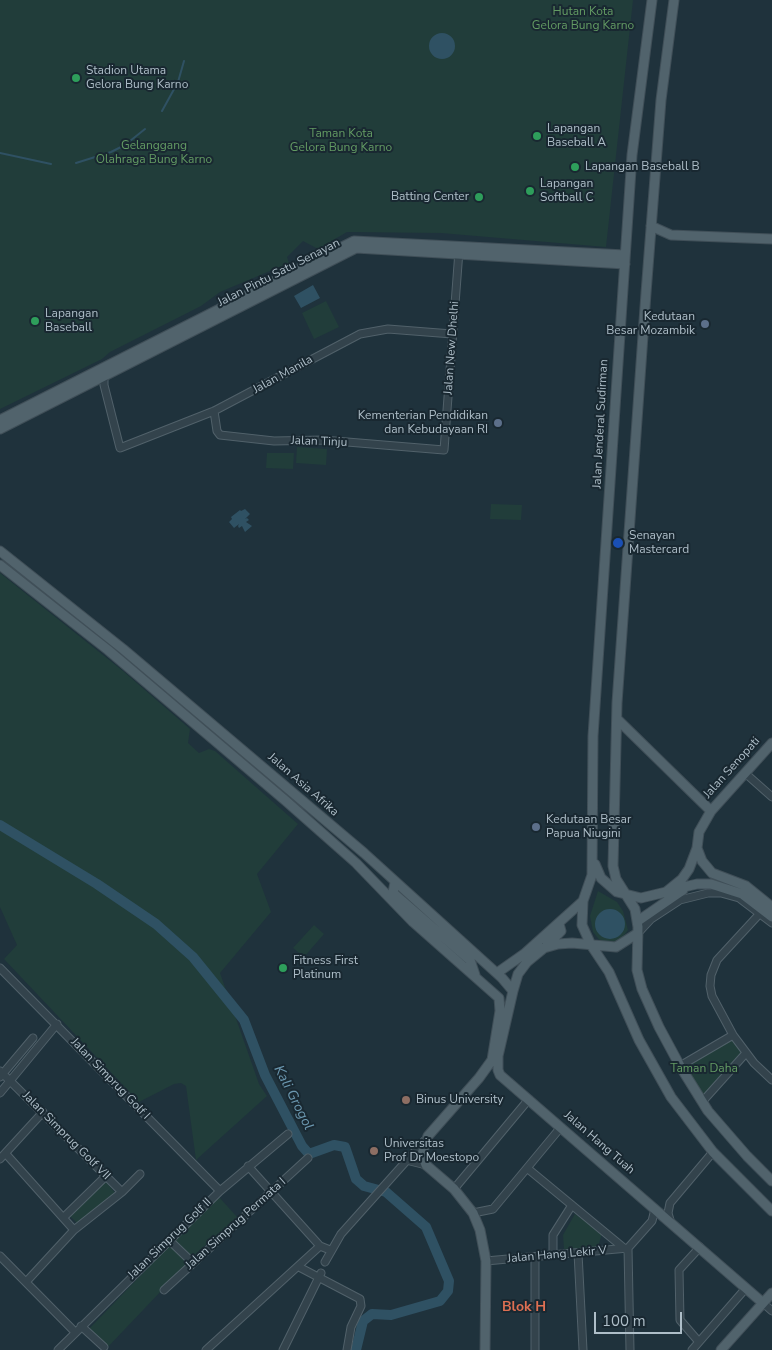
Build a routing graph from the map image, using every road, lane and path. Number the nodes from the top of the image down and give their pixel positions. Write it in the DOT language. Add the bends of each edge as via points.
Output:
graph roads {
  1 [pos="652,0"];
  2 [pos="674,0"];
  3 [pos="651,226"];
  4 [pos="668,234"];
  5 [pos="772,239"];
  6 [pos="650,241"];
  7 [pos="460,246"];
  8 [pos="513,252"];
  9 [pos="459,255"];
  10 [pos="625,260"];
  11 [pos="452,334"];
  12 [pos="101,376"];
  13 [pos="88,380"];
  14 [pos="214,411"];
  15 [pos="0,420"];
  16 [pos="0,430"];
  17 [pos="444,450"];
  18 [pos="0,552"];
  19 [pos="0,565"];
  20 [pos="617,719"];
  21 [pos="209,721"];
  22 [pos="202,729"];
  23 [pos="772,743"];
  24 [pos="745,773"];
  25 [pos="772,798"];
  26 [pos="711,811"];
  27 [pos="697,848"];
  28 [pos="592,851"];
  29 [pos="395,882"];
  30 [pos="690,886"];
  31 [pos="666,892"];
  32 [pos="626,895"];
  33 [pos="582,901"];
  34 [pos="765,910"];
  35 [pos="772,917"];
  36 [pos="638,921"];
  37 [pos="772,923"];
  38 [pos="559,924"];
  39 [pos="638,933"];
  40 [pos="591,945"];
  41 [pos="544,948"];
  42 [pos="509,966"];
  43 [pos="0,968"];
  44 [pos="497,973"];
  45 [pos="518,974"];
  46 [pos="475,976"];
  47 [pos="512,991"];
  48 [pos="57,1024"];
  49 [pos="733,1036"];
  50 [pos="33,1038"];
  51 [pos="746,1053"];
  52 [pos="680,1066"];
  53 [pos="1,1074"];
  54 [pos="500,1074"];
  55 [pos="479,1078"];
  56 [pos="10,1080"];
  57 [pos="772,1080"];
  58 [pos="0,1093"];
  59 [pos="529,1099"];
  60 [pos="702,1102"];
  61 [pos="43,1112"];
  62 [pos="561,1127"];
  63 [pos="288,1134"];
  64 [pos="428,1136"];
  65 [pos="713,1152"];
  66 [pos="3,1157"];
  67 [pos="308,1158"];
  68 [pos="406,1160"];
  69 [pos="426,1165"];
  70 [pos="248,1166"];
  71 [pos="528,1168"];
  72 [pos="140,1174"];
  73 [pos="106,1176"];
  74 [pos="772,1181"];
  75 [pos="454,1189"];
  76 [pos="220,1191"];
  77 [pos="272,1191"];
  78 [pos="122,1192"];
  79 [pos="670,1203"];
  80 [pos="572,1205"];
  81 [pos="654,1208"];
  82 [pos="772,1211"];
  83 [pos="473,1213"];
  84 [pos="64,1217"];
  85 [pos="670,1220"];
  86 [pos="74,1230"];
  87 [pos="169,1240"];
  88 [pos="320,1246"];
  89 [pos="700,1247"];
  90 [pos="627,1248"];
  91 [pos="330,1250"];
  92 [pos="578,1253"];
  93 [pos="553,1255"];
  94 [pos="0,1256"];
  95 [pos="535,1256"];
  96 [pos="486,1261"];
  97 [pos="325,1262"];
  98 [pos="193,1263"];
  99 [pos="298,1267"];
  100 [pos="320,1275"];
  101 [pos="26,1282"];
  102 [pos="746,1288"];
  103 [pos="164,1290"];
  104 [pos="772,1293"];
  105 [pos="763,1303"];
  106 [pos="772,1311"];
  107 [pos="81,1326"];
  108 [pos="76,1332"];
  109 [pos="699,1342"];
  110 [pos="104,1347"];
  111 [pos="58,1350"];
  112 [pos="206,1350"];
  113 [pos="283,1350"];
  114 [pos="347,1350"];
  115 [pos="485,1350"];
  116 [pos="535,1350"];
  117 [pos="583,1350"];
  118 [pos="630,1350"];
  119 [pos="692,1350"];
  120 [pos="721,1350"];
  1 -- 10 [label="main road, Jalan Jenderal Sudirman" via="632,156"];
  2 -- 3 [label="main road" via="661,95"];
  3 -- 4 [label="main road"];
  3 -- 6 [label="main road"];
  4 -- 5 [label="main road"];
  4 -- 6 [label="main road"];
  6 -- 20 [label="main road"];
  7 -- 8 [label="main road, Jalan Pintu Satu Senayan"];
  7 -- 9 [label="street, Jalan New Dhelhi"];
  7 -- 12 [label="main road, Jalan Pintu Satu Senayan" via="354,241"];
  8 -- 9 [label="main road, Jalan Pintu Satu Senayan"];
  8 -- 10 [label="main road, Jalan Pintu Satu Senayan"];
  9 -- 11 [label="street, Jalan New Dhelhi"];
  9 -- 12 [label="main road, Jalan Pintu Satu Senayan" via="356,248"];
  10 -- 28 [label="main road, Jalan Jenderal Sudirman" via="593,729"];
  11 -- 14 [label="street, Jalan Manila" via="388,329 360,334"];
  11 -- 17 [label="street, Jalan New Dhelhi"];
  12 -- 13 [label="main road, Jalan Pintu Satu Senayan"];
  12 -- 14 [label="street, Jalan Manila" via="120,448"];
  13 -- 15 [label="main road, Jalan Pintu Satu Senayan"];
  13 -- 16 [label="main road, Jalan Pintu Satu Senayan"];
  14 -- 17 [label="street, Jalan Tinju" via="220,435"];
  18 -- 21 [label="main road, Jalan Asia Afrika" via="124,649"];
  19 -- 22 [label="main road, Jalan Asia Afrika"];
  20 -- 26 [label="main road"];
  20 -- 32 [label="main road" via="612,859 614,875"];
  21 -- 22 [label="main road"];
  21 -- 29 [label="main road, Jalan Asia Afrika"];
  22 -- 46 [label="main road, Jalan Asia Afrika" via="356,863 384,894"];
  23 -- 24 [label="main road, Jalan Senopati"];
  24 -- 25 [label="street"];
  24 -- 26 [label="main road, Jalan Senopati"];
  26 -- 27 [label="main road" via="699,832"];
  27 -- 31 [label="main road" via="686,874"];
  27 -- 34 [label="main road" via="702,861 712,872 746,886"];
  28 -- 32 [label="main road" via="601,878 611,888"];
  28 -- 33 [label="main road, Jalan Jenderal Sudirman" via="592,875"];
  29 -- 44 [label="main road, Jalan Asia Afrika"];
  29 -- 46 [label="main road" via="393,893 470,960"];
  30 -- 31 [label="main road"];
  30 -- 34 [label="main road" via="704,883 737,892"];
  30 -- 36 [label="main road"];
  31 -- 32 [label="main road" via="641,898"];
  32 -- 36 [label="main road" via="634,906"];
  33 -- 38 [label="main road"];
  33 -- 40 [label="main road" via="582,925"];
  34 -- 35 [label="main road"];
  34 -- 37 [label="street"];
  34 -- 39 [label="street" via="721,892 696,894 661,912"];
  34 -- 49 [label="street" via="717,960 710,975 712,996"];
  36 -- 39 [label="main road"];
  38 -- 41 [label="main road" via="560,934"];
  38 -- 42 [label="main road"];
  39 -- 40 [label="main road" via="616,947"];
  39 -- 52 [label="main road" via="636,960 640,982"];
  40 -- 41 [label="main road" via="565,942"];
  40 -- 65 [label="main road" via="610,972 639,1040 660,1078 689,1123"];
  41 -- 45 [label="main road"];
  42 -- 44 [label="main road"];
  42 -- 45 [label="main road"];
  43 -- 48 [label="street, Jalan Simprug Golf I"];
  44 -- 47 [label="main road"];
  45 -- 47 [label="main road"];
  46 -- 55 [label="main road, Jalan Asia Afrika" via="499,998 500,1011 492,1060"];
  47 -- 54 [label="main road" via="498,1056"];
  48 -- 56 [label="street"];
  48 -- 76 [label="street, Jalan Simprug Golf I"];
  49 -- 51 [label="street"];
  49 -- 52 [label="street"];
  50 -- 53 [label="street"];
  51 -- 57 [label="street"];
  51 -- 60 [label="street"];
  52 -- 60 [label="main road"];
  53 -- 56 [label="street, Jalan Simprug Golf VII"];
  54 -- 55 [label="main road"];
  54 -- 59 [label="main road, Jalan Hang Tuah"];
  55 -- 64 [label="main road, Jalan Asia Afrika"];
  56 -- 58 [label="street"];
  56 -- 61 [label="street, Jalan Simprug Golf VII"];
  59 -- 62 [label="main road, Jalan Hang Tuah"];
  59 -- 75 [label="street"];
  60 -- 74 [label="main road"];
  61 -- 66 [label="street"];
  61 -- 73 [label="street, Jalan Simprug Golf VII"];
  62 -- 71 [label="street"];
  62 -- 81 [label="main road, Jalan Hang Tuah"];
  63 -- 70 [label="street, Jalan Simprug Golf II"];
  64 -- 68 [label="street"];
  64 -- 69 [label="main road" via="422,1154"];
  65 -- 79 [label="street"];
  65 -- 82 [label="main road"];
  66 -- 84 [label="street"];
  67 -- 77 [label="street, Jalan Simprug Permata I"];
  68 -- 69 [label="street"];
  68 -- 91 [label="street"];
  69 -- 75 [label="main road"];
  70 -- 76 [label="street, Jalan Simprug Golf II"];
  70 -- 77 [label="street"];
  71 -- 80 [label="street"];
  71 -- 83 [label="street" via="493,1209"];
  72 -- 78 [label="street"];
  73 -- 78 [label="street, Jalan Simprug Golf VII"];
  73 -- 84 [label="street"];
  75 -- 83 [label="main road"];
  76 -- 87 [label="street, Jalan Simprug Golf II"];
  77 -- 88 [label="street"];
  77 -- 98 [label="street, Jalan Simprug Permata I"];
  78 -- 86 [label="street"];
  79 -- 81 [label="street"];
  79 -- 85 [label="street"];
  80 -- 90 [label="street"];
  80 -- 93 [label="street" via="553,1235"];
  81 -- 85 [label="main road, Jalan Hang Tuah"];
  81 -- 90 [label="street" via="652,1221"];
  83 -- 96 [label="main road"];
  84 -- 86 [label="street"];
  85 -- 89 [label="main road, Jalan Hang Tuah"];
  86 -- 101 [label="street"];
  87 -- 98 [label="street"];
  87 -- 107 [label="street, Jalan Simprug Golf II"];
  88 -- 91 [label="street"];
  88 -- 99 [label="street"];
  89 -- 102 [label="main road, Jalan Hang Tuah"];
  89 -- 109 [label="street" via="679,1270 680,1320"];
  90 -- 92 [label="street, Jalan Hang Lekir V"];
  90 -- 118 [label="street"];
  91 -- 97 [label="street"];
  92 -- 93 [label="street, Jalan Hang Lekir V"];
  92 -- 117 [label="street"];
  93 -- 95 [label="street, Jalan Hang Lekir V"];
  94 -- 101 [label="street"];
  95 -- 96 [label="street, Jalan Hang Lekir V"];
  95 -- 116 [label="street"];
  96 -- 115 [label="main road"];
  98 -- 103 [label="street, Jalan Simprug Permata I"];
  99 -- 100 [label="street"];
  99 -- 112 [label="street"];
  100 -- 113 [label="street"];
  100 -- 114 [label="street" via="361,1302 351,1327"];
  101 -- 108 [label="street"];
  102 -- 105 [label="main road, Jalan Hang Tuah"];
  102 -- 109 [label="street"];
  104 -- 105 [label="main road"];
  105 -- 106 [label="street"];
  105 -- 120 [label="main road"];
  107 -- 108 [label="street, Jalan Simprug Golf II"];
  107 -- 110 [label="street"];
  108 -- 111 [label="street, Jalan Simprug Golf II"];
  109 -- 119 [label="street"];
}
